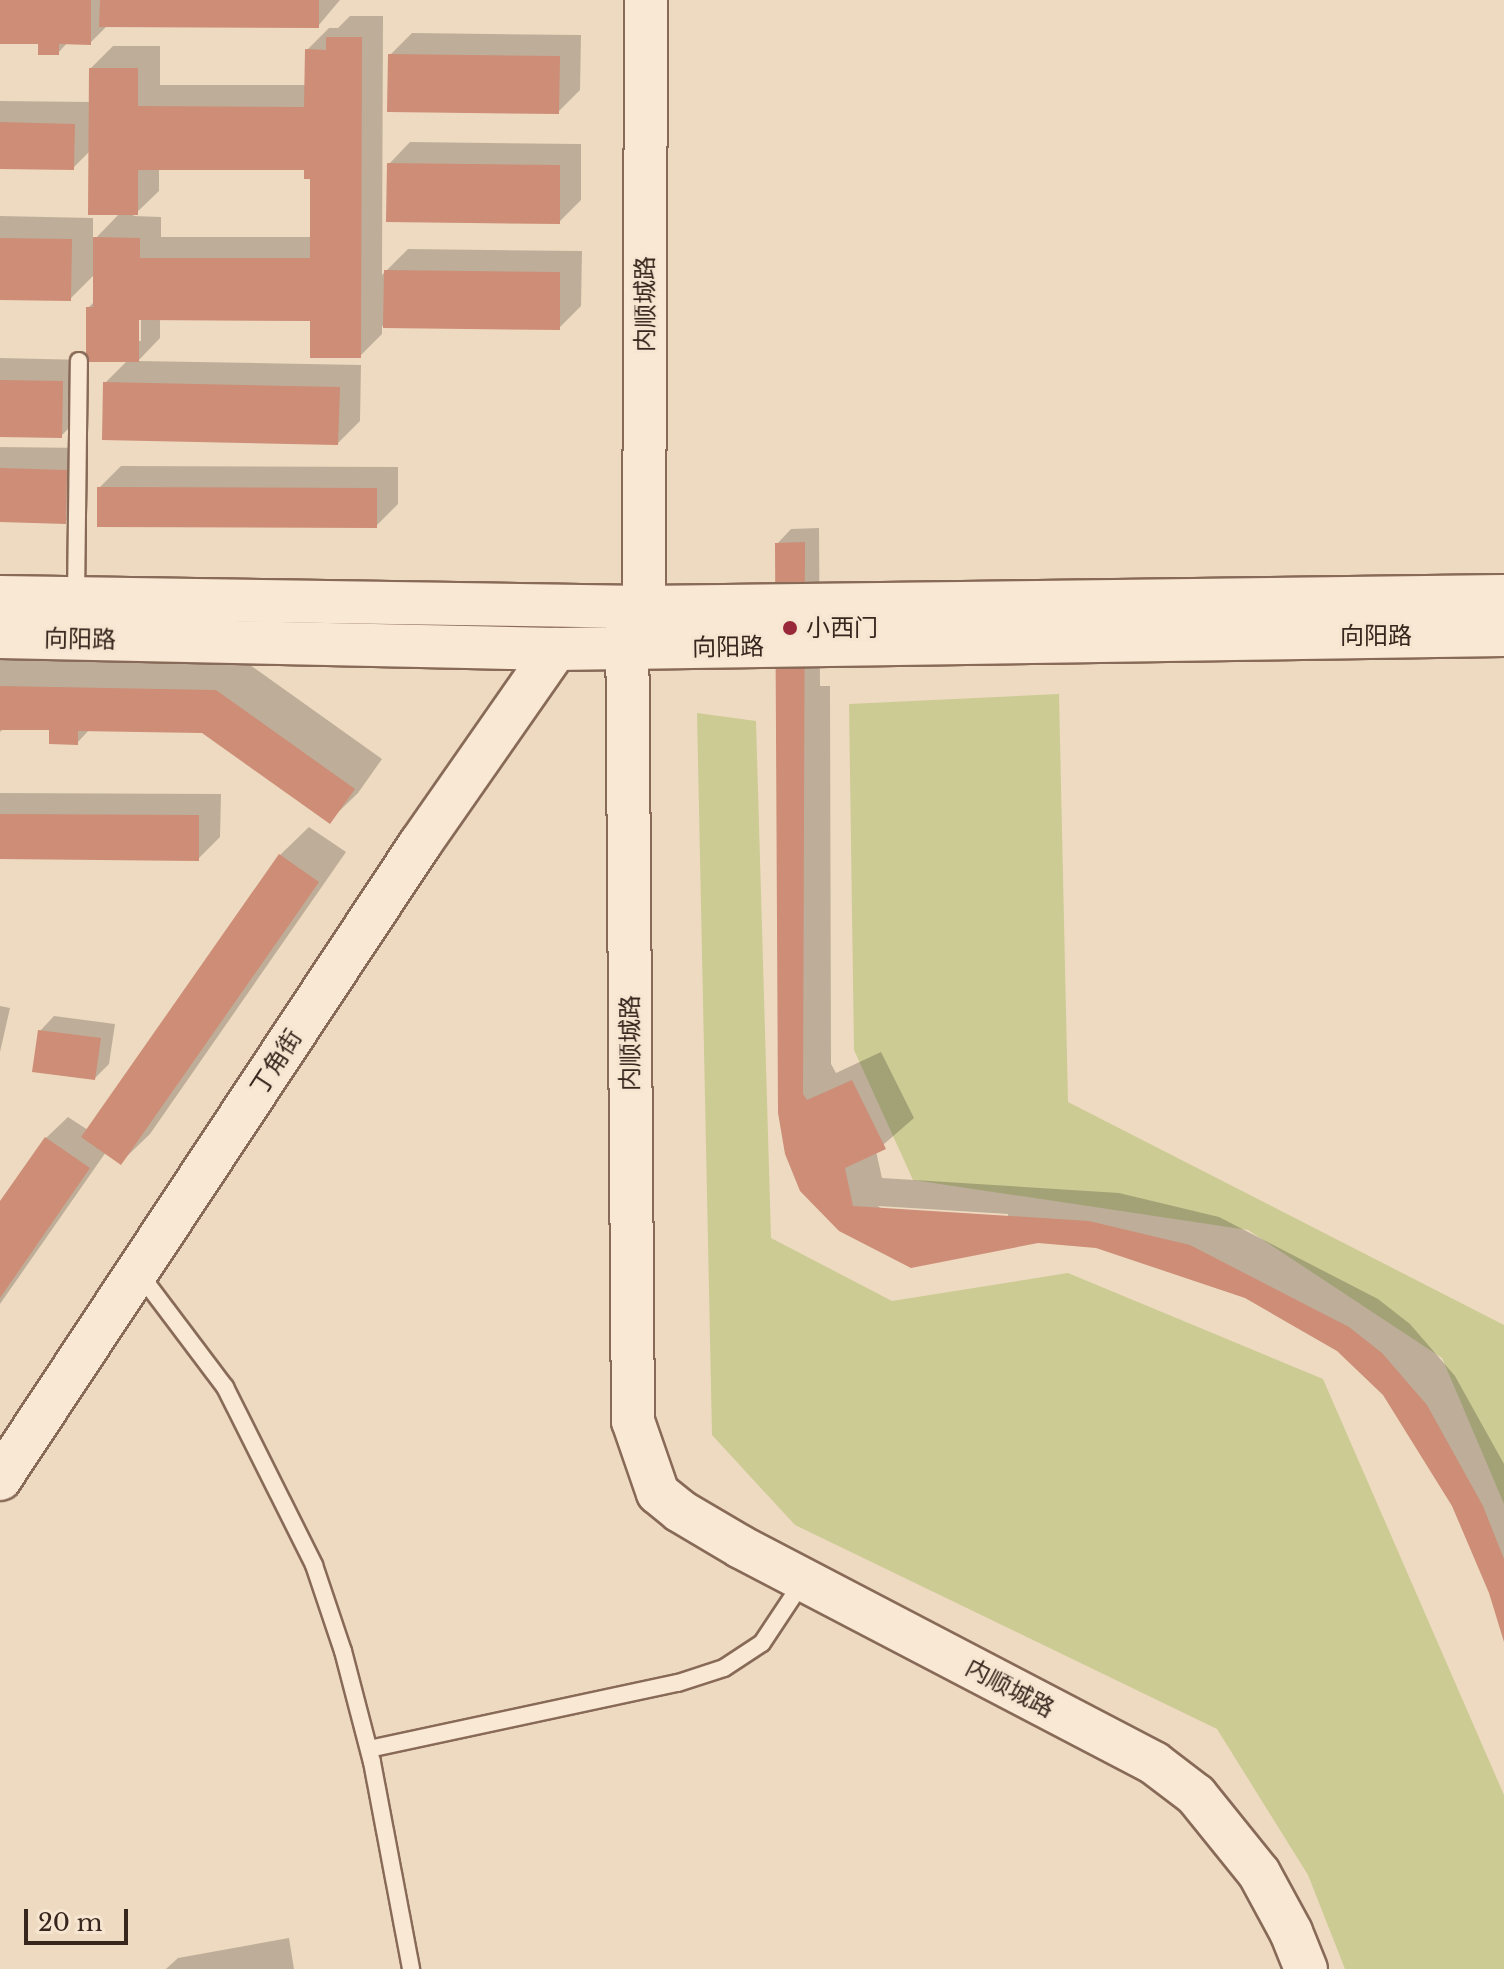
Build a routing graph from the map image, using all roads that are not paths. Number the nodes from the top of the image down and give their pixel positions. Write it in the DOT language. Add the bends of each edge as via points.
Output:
graph roads {
  1 [pos="646,0"];
  2 [pos="79,361"];
  3 [pos="1504,596"];
  4 [pos="0,597"];
  5 [pos="76,599"];
  6 [pos="642,624"];
  7 [pos="1504,635"];
  8 [pos="0,637"];
  9 [pos="556,649"];
  10 [pos="138,1271"];
  11 [pos="0,1479"];
  12 [pos="804,1580"];
  13 [pos="369,1749"];
  14 [pos="411,1969"];
  15 [pos="1306,1969"];
  1 -- 6 [label="street, 内顺城路"];
  2 -- 5 [label="lane"];
  3 -- 6 [label="street, 向阳路"];
  4 -- 5 [label="street, 向阳路"];
  5 -- 6 [label="street, 向阳路"];
  6 -- 7 [label="street, 向阳路"];
  6 -- 9 [label="street, 向阳路"];
  6 -- 12 [label="street, 内顺城路" via="633,1421 658,1493 680,1511"];
  8 -- 9 [label="street, 向阳路"];
  9 -- 10 [label="street, 丁角街" via="420,844"];
  10 -- 11 [label="street, 丁角街"];
  10 -- 13 [label="lane" via="225,1387 267,1466 314,1565"];
  12 -- 13 [label="lane" via="762,1643 724,1668 678,1683"];
  12 -- 15 [label="street, 内顺城路" via="1154,1763 1196,1795 1259,1873"];
  13 -- 14 [label="lane"];
}
